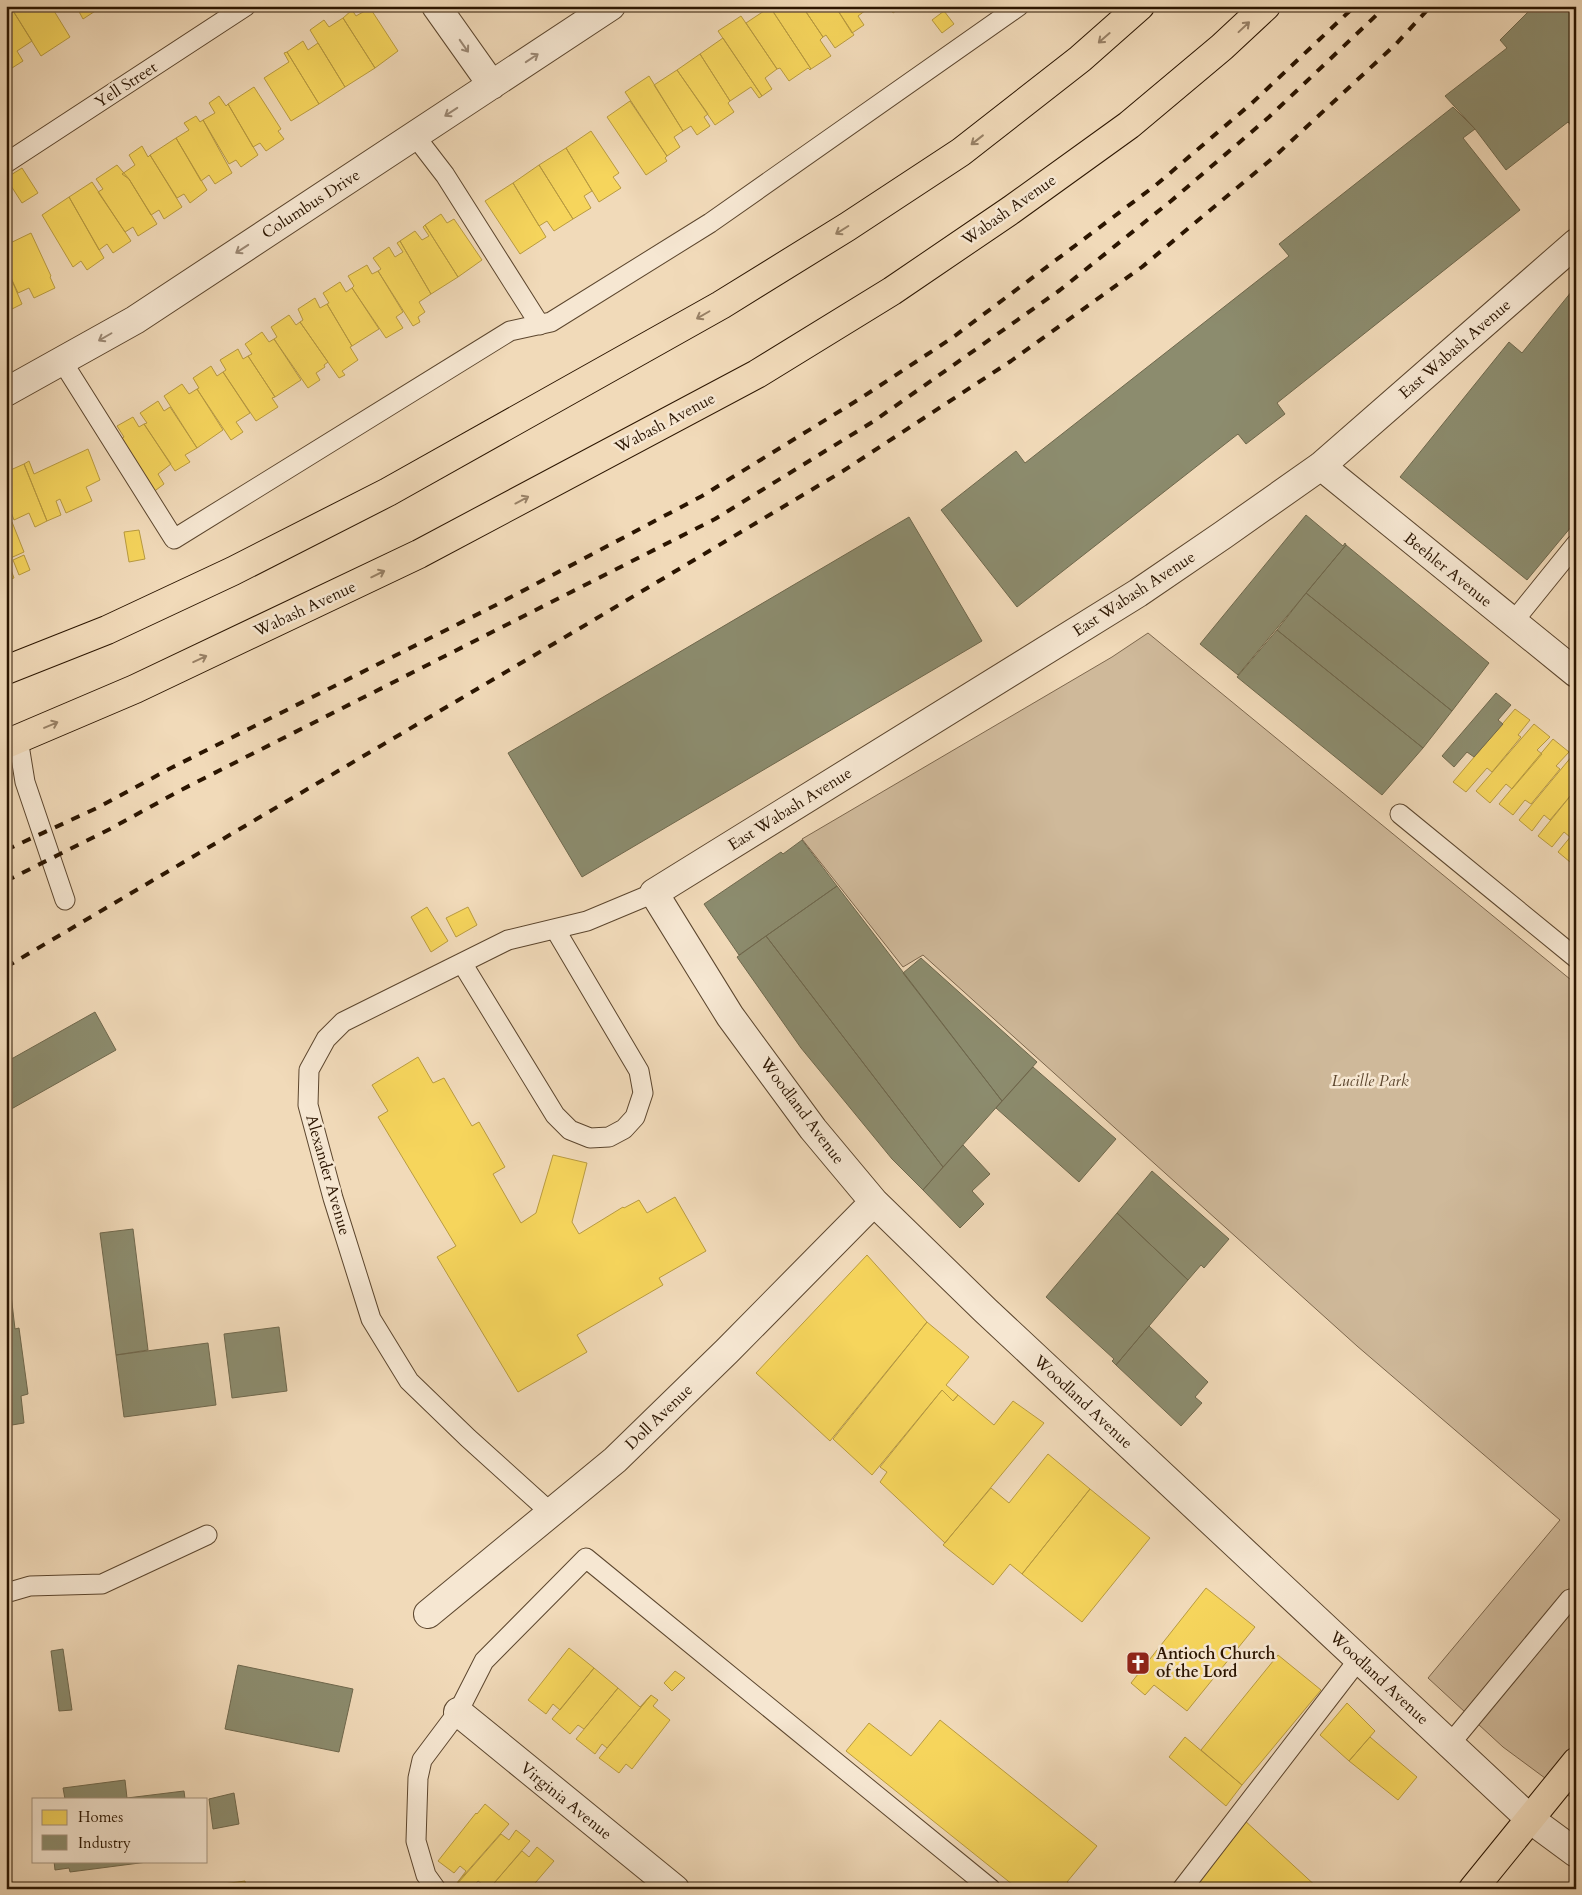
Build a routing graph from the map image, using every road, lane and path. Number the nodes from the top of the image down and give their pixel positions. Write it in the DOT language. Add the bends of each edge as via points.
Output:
graph roads {
  1 [pos="246,6"];
  2 [pos="436,6"];
  3 [pos="611,6"];
  4 [pos="1019,6"];
  5 [pos="1140,6"];
  6 [pos="1266,6"];
  7 [pos="492,85"];
  8 [pos="415,136"];
  9 [pos="6,163"];
  10 [pos="1576,243"];
  11 [pos="540,325"];
  12 [pos="62,361"];
  13 [pos="6,392"];
  14 [pos="1321,466"];
  15 [pos="1576,544"];
  16 [pos="1513,622"];
  17 [pos="6,670"];
  18 [pos="1576,673"];
  19 [pos="12,741"];
  20 [pos="1400,814"];
  21 [pos="654,893"];
  22 [pos="65,900"];
  23 [pos="555,929"];
  24 [pos="1576,958"];
  25 [pos="462,963"];
  26 [pos="874,1202"];
  27 [pos="550,1512"];
  28 [pos="207,1535"];
  29 [pos="6,1593"];
  30 [pos="1576,1598"];
  31 [pos="428,1614"];
  32 [pos="1359,1659"];
  33 [pos="458,1712"];
  34 [pos="1450,1744"];
  35 [pos="1576,1762"];
  36 [pos="1530,1819"];
  37 [pos="1576,1853"];
  38 [pos="436,1889"];
  39 [pos="675,1889"];
  40 [pos="991,1889"];
  41 [pos="1182,1889"];
  42 [pos="1474,1889"];
  1 -- 9 [label="lane, Yell Street"];
  2 -- 7 [label="street, one-way"];
  7 -- 3 [label="street, Columbus Drive, one-way"];
  4 -- 11 [label="lane" via="710,223 550,322"];
  5 -- 17 [label="main road, one-way" via="1080,59 961,152 721,305 388,492 116,626"];
  19 -- 6 [label="main road, Wabash Avenue, one-way" via="135,689 419,554 757,374 892,291 1011,210 1128,125"];
  7 -- 8 [label="street, Columbus Drive, one-way"];
  8 -- 11 [label="lane" via="445,175"];
  8 -- 12 [label="street, Columbus Drive, one-way" via="135,320"];
  10 -- 14 [label="street, East Wabash Avenue"];
  11 -- 12 [label="lane" via="510,331 174,539"];
  12 -- 13 [label="street, Columbus Drive"];
  14 -- 16 [label="street, Beehler Avenue"];
  14 -- 21 [label="street, East Wabash Avenue" via="1138,593"];
  15 -- 16 [label="lane"];
  16 -- 18 [label="street, Beehler Avenue"];
  19 -- 22 [label="lane"];
  20 -- 24 [label="lane"];
  21 -- 23 [label="lane, Alexander Avenue" via="587,921"];
  21 -- 26 [label="street, Woodland Avenue" via="730,1016 813,1129"];
  23 -- 25 [label="lane, Alexander Avenue" via="508,940"];
  23 -- 25 [label="lane" via="639,1071 643,1093 635,1117 624,1130 609,1137 590,1138 570,1130 555,1115"];
  25 -- 27 [label="lane, Alexander Avenue" via="343,1022 326,1039 309,1070 308,1106 371,1319 409,1381"];
  26 -- 27 [label="street, Doll Avenue" via="615,1460"];
  26 -- 32 [label="street, Woodland Avenue"];
  27 -- 31 [label="street, Doll Avenue"];
  28 -- 29 [label="lane" via="102,1584 30,1586"];
  30 -- 34 [label="lane" via="1570,1599"];
  32 -- 34 [label="street, Woodland Avenue"];
  32 -- 41 [label="lane"];
  33 -- 38 [label="lane" via="422,1760 418,1778 416,1841 426,1875"];
  33 -- 39 [label="street, Virginia Avenue"];
  33 -- 40 [label="lane" via="484,1661 586,1558"];
  34 -- 36 [label="street, Woodland Avenue"];
  35 -- 36 [label="main road"];
  36 -- 37 [label="street, Woodland Avenue"];
  36 -- 42 [label="main road"];
}
